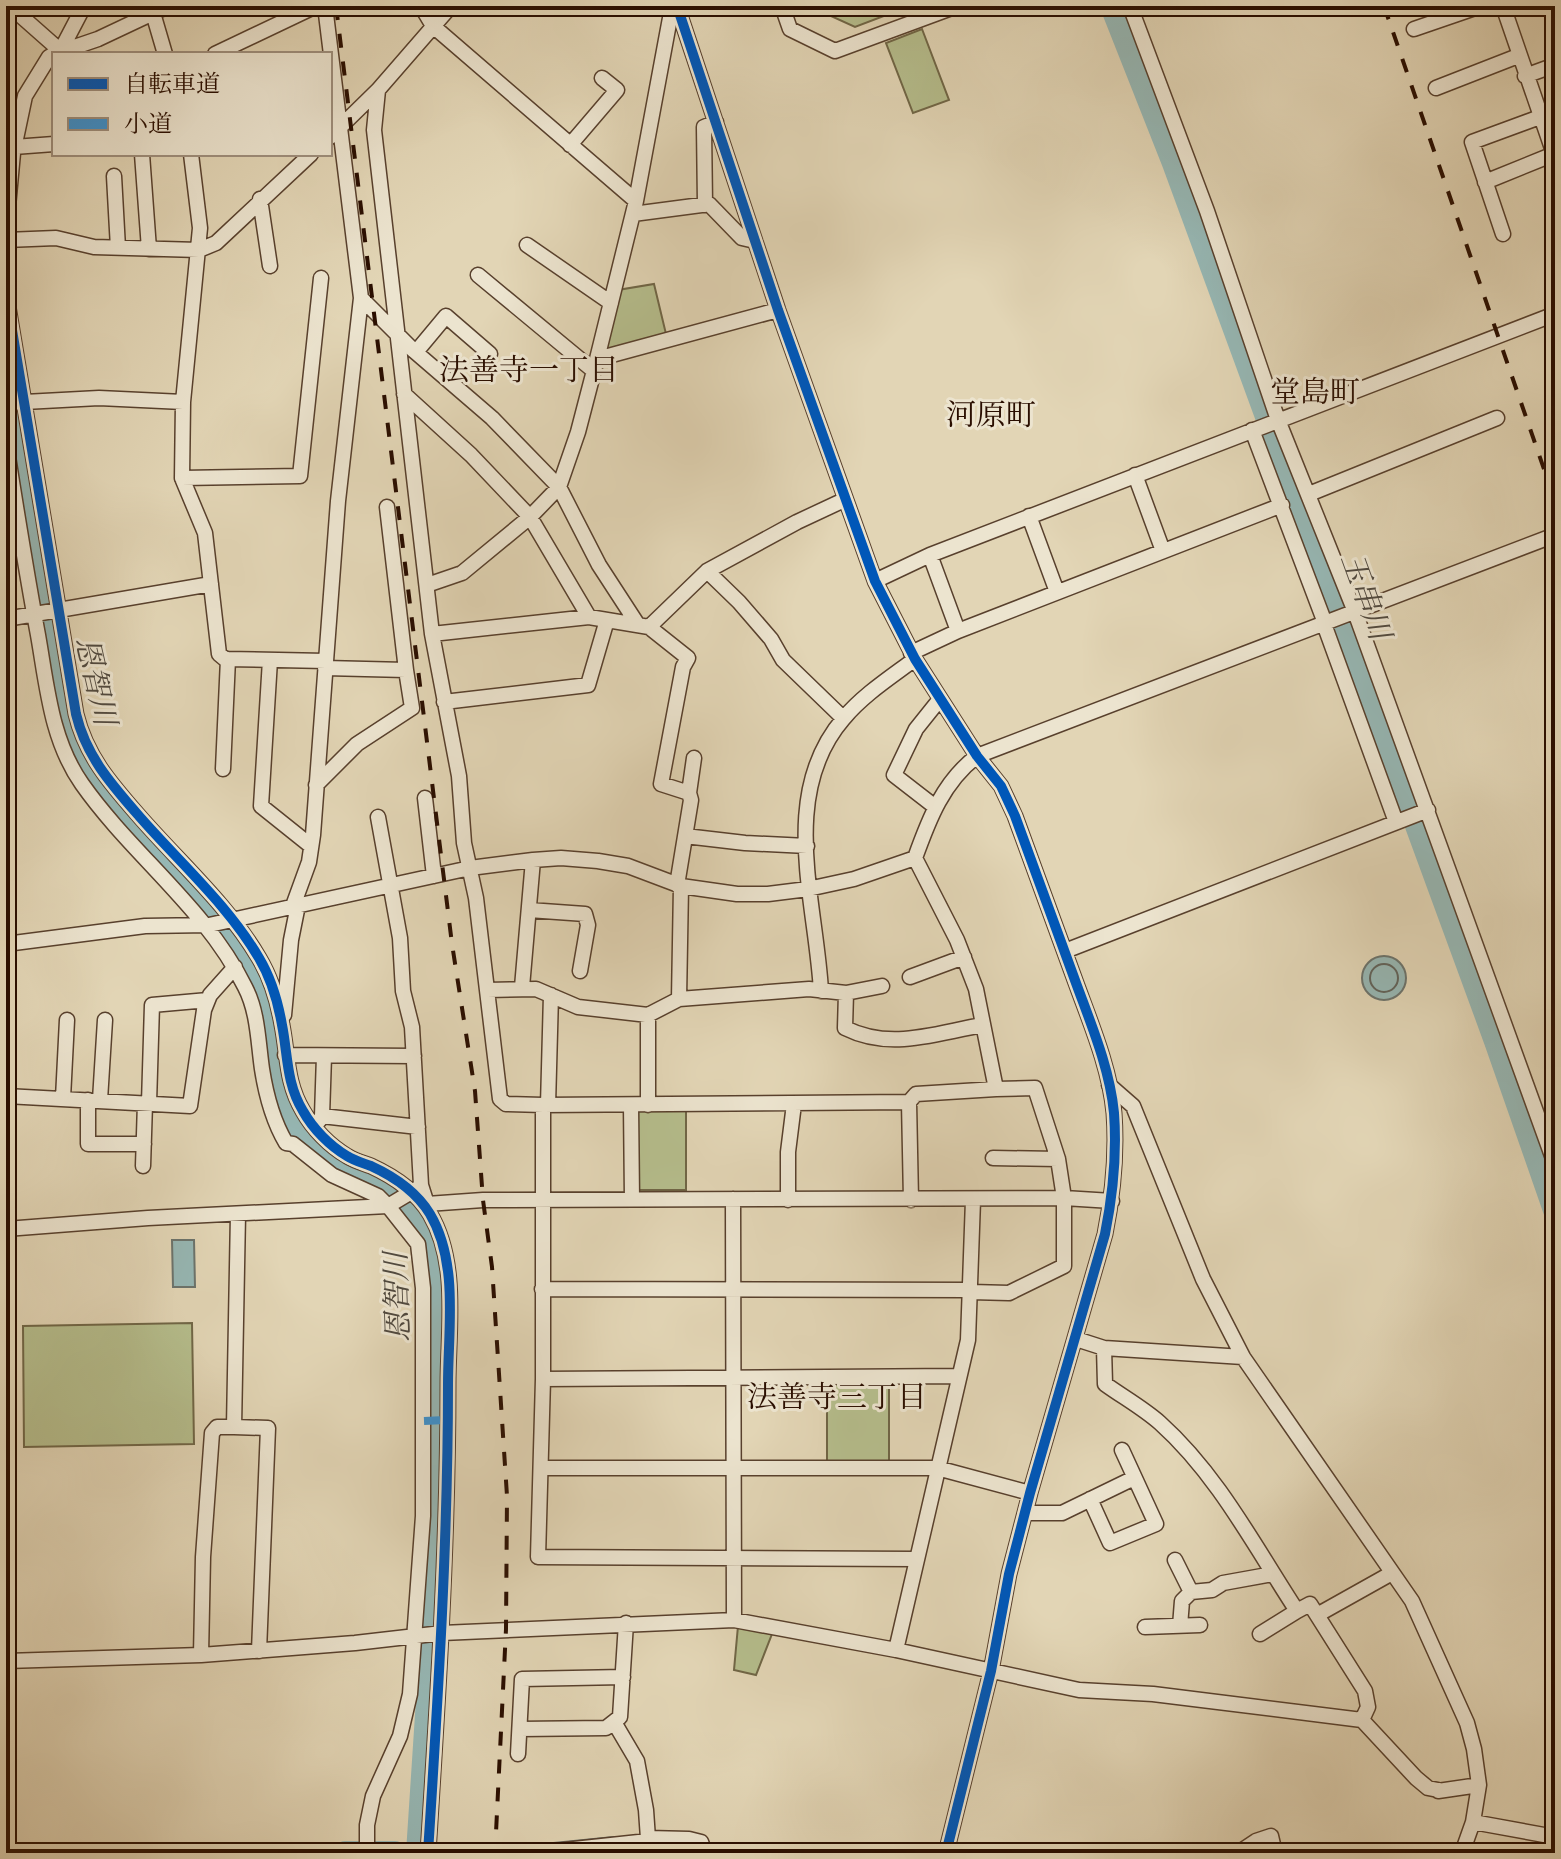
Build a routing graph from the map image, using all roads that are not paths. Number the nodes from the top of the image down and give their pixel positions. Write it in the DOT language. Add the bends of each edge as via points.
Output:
graph roads {
  1 [pos="84,6"];
  2 [pos="168,6"];
  3 [pos="316,6"];
  4 [pos="325,6"];
  5 [pos="421,6"];
  6 [pos="451,6"];
  7 [pos="782,6"];
  8 [pos="957,6"];
  9 [pos="1130,6"];
  10 [pos="1481,6"];
  11 [pos="1503,6"];
  12 [pos="678,7"];
  13 [pos="6,9"];
  14 [pos="153,13"];
  15 [pos="433,26"];
  16 [pos="1414,29"];
  17 [pos="57,52"];
  18 [pos="59,52"];
  19 [pos="61,52"];
  20 [pos="164,52"];
  21 [pos="219,52"];
  22 [pos="329,52"];
  23 [pos="52,56"];
  24 [pos="1518,56"];
  25 [pos="1555,65"];
  26 [pos="1525,76"];
  27 [pos="602,78"];
  28 [pos="1436,88"];
  29 [pos="378,90"];
  30 [pos="332,95"];
  31 [pos="1540,117"];
  32 [pos="716,122"];
  33 [pos="335,133"];
  34 [pos="52,144"];
  35 [pos="570,145"];
  36 [pos="11,151"];
  37 [pos="1554,155"];
  38 [pos="142,156"];
  39 [pos="191,156"];
  40 [pos="309,156"];
  41 [pos="114,176"];
  42 [pos="1485,182"];
  43 [pos="260,199"];
  44 [pos="705,205"];
  45 [pos="634,207"];
  46 [pos="6,228"];
  47 [pos="1503,234"];
  48 [pos="6,240"];
  49 [pos="755,241"];
  50 [pos="527,245"];
  51 [pos="118,248"];
  52 [pos="149,249"];
  53 [pos="199,250"];
  54 [pos="270,266"];
  55 [pos="478,275"];
  56 [pos="321,278"];
  57 [pos="6,294"];
  58 [pos="361,298"];
  59 [pos="611,303"];
  60 [pos="778,310"];
  61 [pos="1555,314"];
  62 [pos="397,334"];
  63 [pos="416,352"];
  64 [pos="490,354"];
  65 [pos="595,365"];
  66 [pos="404,394"];
  67 [pos="17,402"];
  68 [pos="183,402"];
  69 [pos="1497,418"];
  70 [pos="1266,425"];
  71 [pos="6,444"];
  72 [pos="1135,475"];
  73 [pos="182,478"];
  74 [pos="559,487"];
  75 [pos="1309,494"];
  76 [pos="844,500"];
  77 [pos="1282,505"];
  78 [pos="387,507"];
  79 [pos="1029,516"];
  80 [pos="530,517"];
  81 [pos="1555,535"];
  82 [pos="1163,551"];
  83 [pos="930,555"];
  84 [pos="707,571"];
  85 [pos="875,581"];
  86 [pos="211,584"];
  87 [pos="427,585"];
  88 [pos="1057,592"];
  89 [pos="58,608"];
  90 [pos="36,613"];
  91 [pos="1350,614"];
  92 [pos="589,617"];
  93 [pos="6,619"];
  94 [pos="607,620"];
  95 [pos="1326,623"];
  96 [pos="644,626"];
  97 [pos="958,631"];
  98 [pos="432,634"];
  99 [pos="913,656"];
  100 [pos="228,659"];
  101 [pos="270,660"];
  102 [pos="325,664"];
  103 [pos="406,670"];
  104 [pos="940,699"];
  105 [pos="444,702"];
  106 [pos="843,718"];
  107 [pos="977,756"];
  108 [pos="694,758"];
  109 [pos="223,769"];
  110 [pos="316,785"];
  111 [pos="689,793"];
  112 [pos="425,798"];
  113 [pos="934,806"];
  114 [pos="1424,811"];
  115 [pos="378,817"];
  116 [pos="1398,821"];
  117 [pos="685,836"];
  118 [pos="311,846"];
  119 [pos="807,846"];
  120 [pos="915,858"];
  121 [pos="533,860"];
  122 [pos="470,868"];
  123 [pos="434,876"];
  124 [pos="392,885"];
  125 [pos="679,886"];
  126 [pos="808,889"];
  127 [pos="296,905"];
  128 [pos="529,910"];
  129 [pos="231,920"];
  130 [pos="207,925"];
  131 [pos="6,944"];
  132 [pos="1065,951"];
  133 [pos="964,957"];
  134 [pos="235,967"];
  135 [pos="580,971"];
  136 [pos="910,977"];
  137 [pos="882,986"];
  138 [pos="522,987"];
  139 [pos="487,990"];
  140 [pos="821,991"];
  141 [pos="846,993"];
  142 [pos="551,995"];
  143 [pos="679,999"];
  144 [pos="208,1000"];
  145 [pos="648,1015"];
  146 [pos="67,1020"];
  147 [pos="105,1020"];
  148 [pos="983,1025"];
  149 [pos="283,1026"];
  150 [pos="285,1055"];
  151 [pos="324,1056"];
  152 [pos="414,1056"];
  153 [pos="1109,1085"];
  154 [pos="996,1089"];
  155 [pos="6,1096"];
  156 [pos="63,1098"];
  157 [pos="94,1100"];
  158 [pos="909,1102"];
  159 [pos="147,1103"];
  160 [pos="794,1104"];
  161 [pos="546,1105"];
  162 [pos="631,1105"];
  163 [pos="648,1105"];
  164 [pos="318,1122"];
  165 [pos="418,1127"];
  166 [pos="144,1144"];
  167 [pos="993,1158"];
  168 [pos="1058,1159"];
  169 [pos="1555,1164"];
  170 [pos="143,1166"];
  171 [pos="414,1191"];
  172 [pos="1064,1198"];
  173 [pos="733,1199"];
  174 [pos="543,1200"];
  175 [pos="632,1200"];
  176 [pos="788,1200"];
  177 [pos="911,1200"];
  178 [pos="973,1200"];
  179 [pos="1112,1201"];
  180 [pos="388,1206"];
  181 [pos="429,1210"];
  182 [pos="238,1214"];
  183 [pos="6,1229"];
  184 [pos="542,1289"];
  185 [pos="735,1289"];
  186 [pos="971,1291"];
  187 [pos="1076,1339"];
  188 [pos="1104,1348"];
  189 [pos="1243,1357"];
  190 [pos="958,1376"];
  191 [pos="735,1378"];
  192 [pos="543,1379"];
  193 [pos="234,1427"];
  194 [pos="1122,1450"];
  195 [pos="541,1468"];
  196 [pos="735,1468"];
  197 [pos="937,1468"];
  198 [pos="1134,1478"];
  199 [pos="1030,1493"];
  200 [pos="1090,1499"];
  201 [pos="1025,1513"];
  202 [pos="733,1557"];
  203 [pos="915,1559"];
  204 [pos="1175,1560"];
  205 [pos="1392,1573"];
  206 [pos="1273,1574"];
  207 [pos="1191,1592"];
  208 [pos="1297,1611"];
  209 [pos="1317,1615"];
  210 [pos="734,1620"];
  211 [pos="626,1623"];
  212 [pos="1200,1625"];
  213 [pos="1180,1626"];
  214 [pos="1145,1627"];
  215 [pos="441,1633"];
  216 [pos="1260,1634"];
  217 [pos="417,1636"];
  218 [pos="896,1650"];
  219 [pos="259,1651"];
  220 [pos="201,1655"];
  221 [pos="6,1661"];
  222 [pos="991,1671"];
  223 [pos="623,1677"];
  224 [pos="1362,1720"];
  225 [pos="614,1722"];
  226 [pos="520,1729"];
  227 [pos="518,1754"];
  228 [pos="1479,1785"];
  229 [pos="1473,1822"];
  230 [pos="1555,1837"];
  231 [pos="648,1844"];
  232 [pos="593,1849"];
  233 [pos="367,1853"];
  234 [pos="428,1853"];
  235 [pos="537,1853"];
  236 [pos="705,1853"];
  237 [pos="946,1853"];
  238 [pos="1238,1853"];
  239 [pos="1275,1853"];
  240 [pos="1462,1853"];
  1 -- 18 [label="street"];
  2 -- 14 [label="street"];
  3 -- 21 [label="street"];
  4 -- 22 [label="street"];
  5 -- 15 [label="street"];
  6 -- 15 [label="street"];
  7 -- 8 [label="street" via="790,29 835,51"];
  9 -- 70 [label="street" via="1207,211"];
  10 -- 16 [label="street"];
  11 -- 24 [label="street"];
  12 -- 32 [label="street"];
  12 -- 45 [label="street" via="670,18"];
  13 -- 17 [label="street" via="21,16"];
  14 -- 19 [label="street"];
  14 -- 20 [label="street"];
  15 -- 29 [label="street"];
  15 -- 35 [label="street"];
  23 -- 36 [label="street" via="25,96"];
  24 -- 26 [label="street"];
  24 -- 28 [label="street"];
  25 -- 26 [label="street"];
  26 -- 31 [label="street"];
  27 -- 35 [label="street" via="617,90"];
  29 -- 33 [label="street"];
  29 -- 62 [label="street" via="374,130"];
  30 -- 33 [label="street"];
  31 -- 37 [label="street"];
  31 -- 42 [label="street" via="1472,142"];
  32 -- 44 [label="street" via="704,127"];
  32 -- 49 [label="street"];
  33 -- 58 [label="street"];
  34 -- 36 [label="street"];
  35 -- 45 [label="street"];
  36 -- 46 [label="street"];
  37 -- 42 [label="street"];
  38 -- 52 [label="street"];
  39 -- 53 [label="street"];
  40 -- 43 [label="street"];
  41 -- 51 [label="street"];
  42 -- 47 [label="street"];
  43 -- 53 [label="street" via="216,243"];
  43 -- 54 [label="street"];
  44 -- 45 [label="street"];
  44 -- 49 [label="street" via="742,238"];
  45 -- 59 [label="street"];
  48 -- 51 [label="street" via="56,238"];
  49 -- 60 [label="street"];
  50 -- 59 [label="street"];
  51 -- 52 [label="street"];
  52 -- 53 [label="street"];
  53 -- 68 [label="street"];
  55 -- 65 [label="street"];
  56 -- 73 [label="street" via="300,476"];
  57 -- 67 [label="street"];
  58 -- 62 [label="street"];
  58 -- 102 [label="street"];
  59 -- 65 [label="street"];
  60 -- 65 [label="street"];
  60 -- 76 [label="street"];
  61 -- 70 [label="street"];
  62 -- 63 [label="street"];
  62 -- 66 [label="street"];
  63 -- 64 [label="street" via="446,316"];
  63 -- 74 [label="street" via="492,418"];
  65 -- 74 [label="street"];
  66 -- 80 [label="street"];
  66 -- 87 [label="street"];
  67 -- 68 [label="street"];
  67 -- 89 [label="street"];
  68 -- 73 [label="street"];
  69 -- 75 [label="street"];
  70 -- 72 [label="street"];
  70 -- 75 [label="street"];
  70 -- 77 [label="street"];
  71 -- 90 [label="street"];
  72 -- 79 [label="street"];
  72 -- 82 [label="street"];
  73 -- 86 [label="street" via="205,533"];
  74 -- 80 [label="street"];
  74 -- 96 [label="street" via="599,565"];
  75 -- 91 [label="street"];
  76 -- 84 [label="street"];
  76 -- 85 [label="street"];
  77 -- 82 [label="street"];
  77 -- 95 [label="street"];
  78 -- 103 [label="street"];
  79 -- 83 [label="street"];
  79 -- 88 [label="street"];
  80 -- 87 [label="street" via="462,573"];
  80 -- 92 [label="street"];
  81 -- 91 [label="street"];
  82 -- 88 [label="street"];
  83 -- 85 [label="street"];
  83 -- 97 [label="street"];
  84 -- 96 [label="street"];
  84 -- 106 [label="street" via="771,639 783,660"];
  85 -- 99 [label="street"];
  86 -- 89 [label="street"];
  86 -- 100 [label="street" via="219,654"];
  87 -- 98 [label="street"];
  88 -- 97 [label="street"];
  89 -- 90 [label="street"];
  89 -- 129 [label="street" via="76,714 90,754"];
  90 -- 93 [label="street"];
  90 -- 130 [label="street" via="51,710 66,757 82,784"];
  91 -- 95 [label="street"];
  91 -- 114 [label="street"];
  92 -- 94 [label="street"];
  92 -- 98 [label="street"];
  94 -- 96 [label="street"];
  94 -- 105 [label="street" via="588,685"];
  95 -- 107 [label="street"];
  95 -- 116 [label="street"];
  96 -- 111 [label="street" via="688,658 661,784"];
  97 -- 99 [label="street"];
  98 -- 105 [label="street"];
  99 -- 104 [label="street"];
  99 -- 106 [label="street"];
  100 -- 101 [label="street"];
  100 -- 109 [label="street"];
  101 -- 102 [label="street"];
  101 -- 118 [label="street" via="261,806"];
  102 -- 103 [label="street"];
  102 -- 110 [label="street"];
  103 -- 110 [label="street" via="412,708 357,744"];
  104 -- 107 [label="street"];
  104 -- 113 [label="street" via="916,729 894,775"];
  105 -- 122 [label="street"];
  106 -- 119 [label="street" via="821,754 809,789"];
  107 -- 113 [label="street"];
  107 -- 132 [label="street" via="1001,786 1015,816"];
  108 -- 111 [label="street"];
  110 -- 118 [label="street"];
  111 -- 117 [label="street"];
  112 -- 123 [label="street"];
  113 -- 120 [label="street"];
  114 -- 116 [label="street"];
  114 -- 169 [label="street"];
  115 -- 124 [label="street"];
  116 -- 132 [label="street"];
  117 -- 119 [label="street"];
  117 -- 125 [label="street"];
  118 -- 127 [label="street"];
  119 -- 126 [label="street"];
  120 -- 126 [label="street"];
  120 -- 133 [label="street"];
  121 -- 122 [label="street"];
  121 -- 125 [label="street" via="628,866"];
  121 -- 128 [label="street"];
  122 -- 123 [label="street"];
  122 -- 139 [label="street"];
  123 -- 124 [label="street"];
  124 -- 127 [label="street"];
  124 -- 152 [label="street"];
  125 -- 126 [label="street" via="737,894"];
  125 -- 143 [label="street"];
  126 -- 140 [label="street"];
  127 -- 129 [label="street"];
  127 -- 149 [label="street"];
  128 -- 135 [label="street" via="585,914"];
  128 -- 138 [label="street"];
  129 -- 130 [label="street"];
  129 -- 149 [label="street" via="270,979"];
  130 -- 131 [label="street" via="145,926"];
  130 -- 134 [label="street"];
  132 -- 153 [label="street"];
  133 -- 136 [label="street"];
  133 -- 148 [label="street"];
  134 -- 144 [label="street"];
  134 -- 180 [label="street" via="253,1010 274,1123 286,1143"];
  137 -- 141 [label="street"];
  138 -- 139 [label="street"];
  138 -- 142 [label="street"];
  139 -- 161 [label="street" via="500,1099 506,1104"];
  140 -- 141 [label="street"];
  140 -- 143 [label="street"];
  141 -- 148 [label="street" via="845,1028 876,1040 905,1040"];
  142 -- 145 [label="street" via="578,1007"];
  142 -- 161 [label="street"];
  143 -- 145 [label="street"];
  144 -- 159 [label="street" via="190,1106"];
  144 -- 159 [label="street" via="152,1005"];
  145 -- 163 [label="street"];
  146 -- 156 [label="street"];
  147 -- 157 [label="street"];
  148 -- 154 [label="street"];
  149 -- 150 [label="street"];
  150 -- 151 [label="street"];
  150 -- 164 [label="street" via="294,1095"];
  151 -- 152 [label="street"];
  151 -- 164 [label="street"];
  152 -- 165 [label="street"];
  153 -- 179 [label="street" via="1114,1110"];
  153 -- 189 [label="street" via="1133,1106 1203,1279"];
  154 -- 158 [label="street" via="916,1094"];
  154 -- 168 [label="street" via="1035,1088"];
  155 -- 156 [label="street"];
  156 -- 157 [label="street"];
  157 -- 159 [label="street"];
  157 -- 166 [label="street" via="88,1144"];
  158 -- 160 [label="street"];
  158 -- 177 [label="street"];
  159 -- 166 [label="street"];
  160 -- 163 [label="street"];
  160 -- 176 [label="street"];
  161 -- 162 [label="street"];
  161 -- 174 [label="street"];
  162 -- 163 [label="street"];
  162 -- 175 [label="street"];
  164 -- 165 [label="street"];
  164 -- 171 [label="street" via="349,1158"];
  165 -- 171 [label="street"];
  166 -- 170 [label="street"];
  167 -- 168 [label="street"];
  168 -- 172 [label="street"];
  171 -- 180 [label="street"];
  171 -- 181 [label="street"];
  172 -- 178 [label="street"];
  172 -- 179 [label="street"];
  172 -- 186 [label="street" via="1064,1266 1009,1293"];
  173 -- 175 [label="street"];
  173 -- 176 [label="street"];
  173 -- 185 [label="street"];
  174 -- 175 [label="street"];
  174 -- 181 [label="street"];
  174 -- 184 [label="street"];
  176 -- 177 [label="street"];
  177 -- 178 [label="street"];
  178 -- 186 [label="street"];
  179 -- 187 [label="street"];
  180 -- 182 [label="street"];
  180 -- 217 [label="street" via="418,1244 423,1288"];
  181 -- 215 [label="street" via="443,1244 448,1283"];
  182 -- 183 [label="street"];
  182 -- 193 [label="street"];
  184 -- 185 [label="street"];
  184 -- 192 [label="street"];
  185 -- 186 [label="street"];
  185 -- 191 [label="street"];
  186 -- 190 [label="street" via="968,1340"];
  187 -- 188 [label="street"];
  187 -- 199 [label="street"];
  188 -- 189 [label="street"];
  188 -- 206 [label="street" via="1105,1384 1191,1454"];
  189 -- 205 [label="street"];
  190 -- 191 [label="street"];
  190 -- 197 [label="street"];
  191 -- 192 [label="street"];
  191 -- 196 [label="street"];
  192 -- 195 [label="street"];
  193 -- 219 [label="street" via="268,1428"];
  193 -- 220 [label="street" via="217,1427 212,1433"];
  194 -- 198 [label="street"];
  195 -- 196 [label="street"];
  195 -- 202 [label="street" via="538,1557"];
  196 -- 197 [label="street"];
  196 -- 202 [label="street"];
  197 -- 199 [label="street"];
  197 -- 203 [label="street"];
  198 -- 200 [label="street"];
  198 -- 200 [label="street" via="1156,1524 1110,1543"];
  199 -- 201 [label="street"];
  200 -- 201 [label="street" via="1062,1513"];
  201 -- 222 [label="street"];
  202 -- 203 [label="street"];
  202 -- 210 [label="street"];
  203 -- 218 [label="street"];
  204 -- 207 [label="street"];
  205 -- 209 [label="street"];
  205 -- 228 [label="street" via="1412,1601 1467,1723"];
  206 -- 207 [label="street"];
  206 -- 208 [label="street"];
  207 -- 213 [label="street" via="1182,1601"];
  208 -- 209 [label="street" via="1310,1604"];
  208 -- 216 [label="street"];
  209 -- 224 [label="street" via="1365,1691 1368,1707"];
  210 -- 211 [label="street"];
  210 -- 218 [label="street"];
  211 -- 215 [label="street"];
  211 -- 223 [label="street"];
  212 -- 213 [label="street"];
  213 -- 214 [label="street"];
  215 -- 217 [label="street"];
  215 -- 234 [label="street"];
  217 -- 219 [label="street"];
  217 -- 233 [label="street" via="408,1708 373,1796"];
  218 -- 222 [label="street"];
  219 -- 220 [label="street"];
  220 -- 221 [label="street"];
  222 -- 224 [label="street" via="1079,1690"];
  222 -- 237 [label="street"];
  223 -- 225 [label="street" via="620,1717"];
  223 -- 226 [label="street" via="522,1679"];
  224 -- 228 [label="street" via="1428,1788"];
  225 -- 226 [label="street" via="606,1728"];
  225 -- 231 [label="street" via="637,1761"];
  226 -- 227 [label="street"];
  228 -- 229 [label="street"];
  229 -- 230 [label="street"];
  229 -- 240 [label="street"];
  231 -- 232 [label="street"];
  231 -- 236 [label="street" via="689,1839 701,1842"];
  232 -- 235 [label="street"];
  238 -- 239 [label="street" via="1271,1836"];
}
